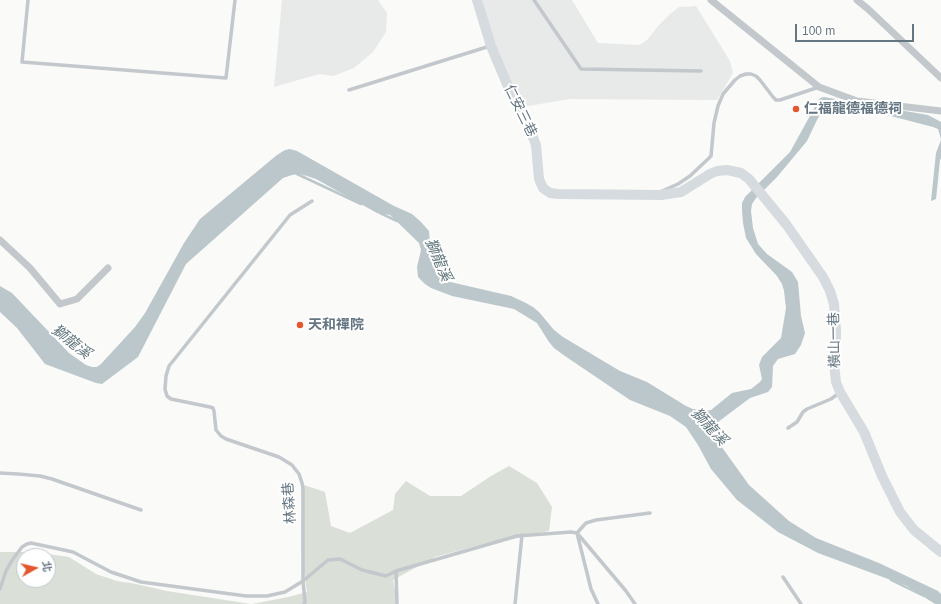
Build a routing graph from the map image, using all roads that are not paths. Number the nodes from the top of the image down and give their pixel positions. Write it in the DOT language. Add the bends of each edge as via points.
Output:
graph roads {
  1 [pos="28,0"];
  2 [pos="236,0"];
  3 [pos="477,0"];
  4 [pos="534,0"];
  5 [pos="711,0"];
  6 [pos="857,0"];
  7 [pos="491,46"];
  8 [pos="701,71"];
  9 [pos="941,78"];
  10 [pos="819,87"];
  11 [pos="349,90"];
  12 [pos="941,111"];
  13 [pos="651,195"];
  14 [pos="312,201"];
  15 [pos="0,240"];
  16 [pos="108,268"];
  17 [pos="840,392"];
  18 [pos="788,428"];
  19 [pos="0,474"];
  20 [pos="141,510"];
  21 [pos="650,513"];
  22 [pos="577,533"];
  23 [pos="522,535"];
  24 [pos="941,552"];
  25 [pos="396,571"];
  26 [pos="783,577"];
  27 [pos="303,581"];
  28 [pos="0,589"];
  29 [pos="304,604"];
  30 [pos="397,604"];
  31 [pos="515,604"];
  32 [pos="598,604"];
  33 [pos="635,604"];
  34 [pos="801,604"];
  1 -- 2 [label="lane" via="22,62 226,78"];
  3 -- 7 [label="street, 仁安三巷"];
  4 -- 8 [label="lane" via="582,69"];
  5 -- 10 [label="street"];
  6 -- 9 [label="street"];
  7 -- 11 [label="lane"];
  7 -- 13 [label="street, 仁安三巷" via="536,145 539,179 543,188 550,193 558,194"];
  10 -- 12 [label="street" via="857,101"];
  10 -- 13 [label="lane" via="776,100 756,76 740,76 724,94 718,106 708,159 678,184"];
  13 -- 17 [label="street, 橫山一巷" via="681,192 717,171 741,173 749,179 786,224 830,291 834,304 836,331 834,364"];
  14 -- 27 [label="lane, 林森巷" via="290,215 169,366 165,389 171,399 213,408 216,430 221,436 279,456 292,465 299,474 303,488"];
  15 -- 16 [label="street" via="30,268 60,304 77,300"];
  17 -- 18 [label="lane" via="803,412 797,422"];
  17 -- 24 [label="street, 橫山一巷" via="864,432 900,512 914,530"];
  19 -- 20 [label="lane" via="52,479"];
  21 -- 22 [label="lane" via="596,520 586,523"];
  22 -- 23 [label="lane"];
  22 -- 32 [label="lane" via="591,589"];
  22 -- 33 [label="lane"];
  23 -- 25 [label="lane"];
  23 -- 31 [label="lane"];
  25 -- 27 [label="lane" via="386,576 362,570 340,559 328,560"];
  25 -- 30 [label="lane"];
  26 -- 34 [label="lane"];
  27 -- 28 [label="lane" via="285,592 267,596 246,596 141,582 111,572 73,552 31,543 22,547 11,562"];
  27 -- 29 [label="lane"];
}
